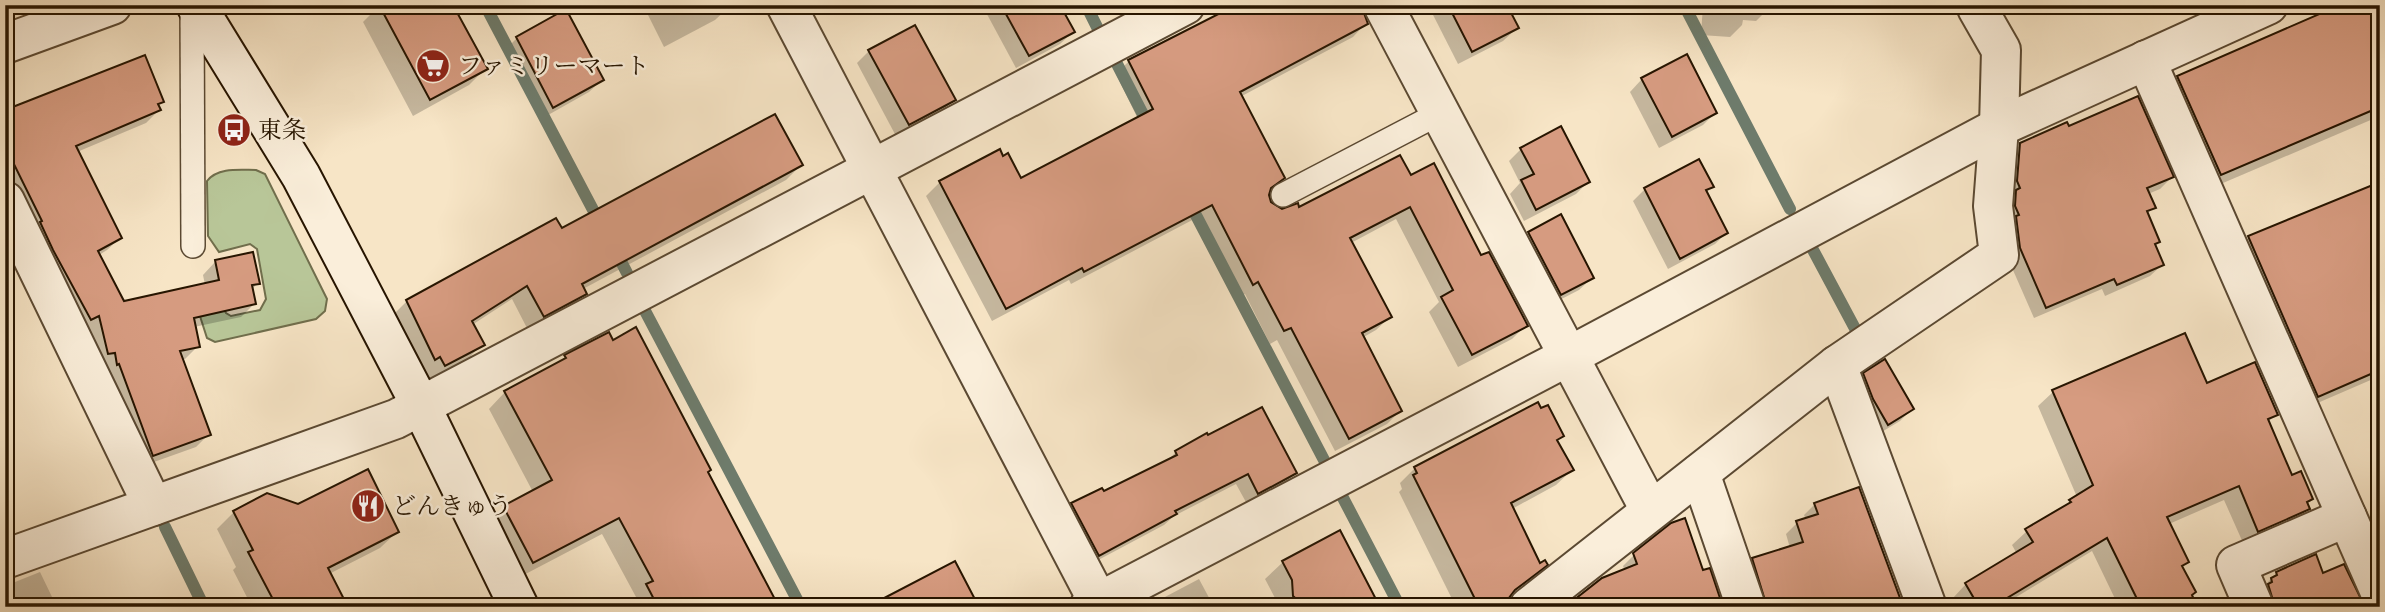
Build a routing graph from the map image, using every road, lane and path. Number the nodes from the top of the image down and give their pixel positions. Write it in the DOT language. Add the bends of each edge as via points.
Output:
graph roads {
  1 [pos="112,5"];
  2 [pos="194,5"];
  3 [pos="786,5"];
  4 [pos="1185,5"];
  5 [pos="1383,5"];
  6 [pos="1980,5"];
  7 [pos="2268,5"];
  8 [pos="5,44"];
  9 [pos="2146,60"];
  10 [pos="1440,113"];
  11 [pos="1999,127"];
  12 [pos="872,170"];
  13 [pos="1283,195"];
  14 [pos="5,201"];
  15 [pos="194,246"];
  16 [pos="1569,356"];
  17 [pos="1837,365"];
  18 [pos="421,406"];
  19 [pos="1700,473"];
  20 [pos="153,506"];
  21 [pos="1650,510"];
  22 [pos="2347,517"];
  23 [pos="5,559"];
  24 [pos="2380,592"];
  25 [pos="1096,605"];
  26 [pos="519,607"];
  27 [pos="1529,607"];
  28 [pos="1746,607"];
  29 [pos="1927,607"];
  30 [pos="2254,607"];
  1 -- 8 [label="street"];
  2 -- 15 [label="lane"];
  2 -- 18 [label="street" via="301,177"];
  3 -- 12 [label="street"];
  4 -- 12 [label="street"];
  5 -- 10 [label="street"];
  6 -- 11 [label="street" via="1977,8 2001,50"];
  7 -- 9 [label="street"];
  9 -- 11 [label="street"];
  9 -- 22 [label="street"];
  10 -- 13 [label="lane"];
  10 -- 16 [label="street"];
  11 -- 16 [label="street"];
  11 -- 17 [label="street" via="1993,206 1999,255"];
  12 -- 18 [label="street"];
  12 -- 25 [label="street"];
  14 -- 20 [label="street"];
  16 -- 21 [label="street"];
  16 -- 25 [label="street"];
  17 -- 19 [label="street"];
  17 -- 29 [label="street"];
  18 -- 20 [label="street"];
  18 -- 26 [label="street"];
  19 -- 21 [label="street"];
  19 -- 28 [label="street"];
  20 -- 23 [label="street"];
  21 -- 27 [label="street"];
  22 -- 24 [label="street"];
  22 -- 30 [label="street" via="2235,565"];
}
